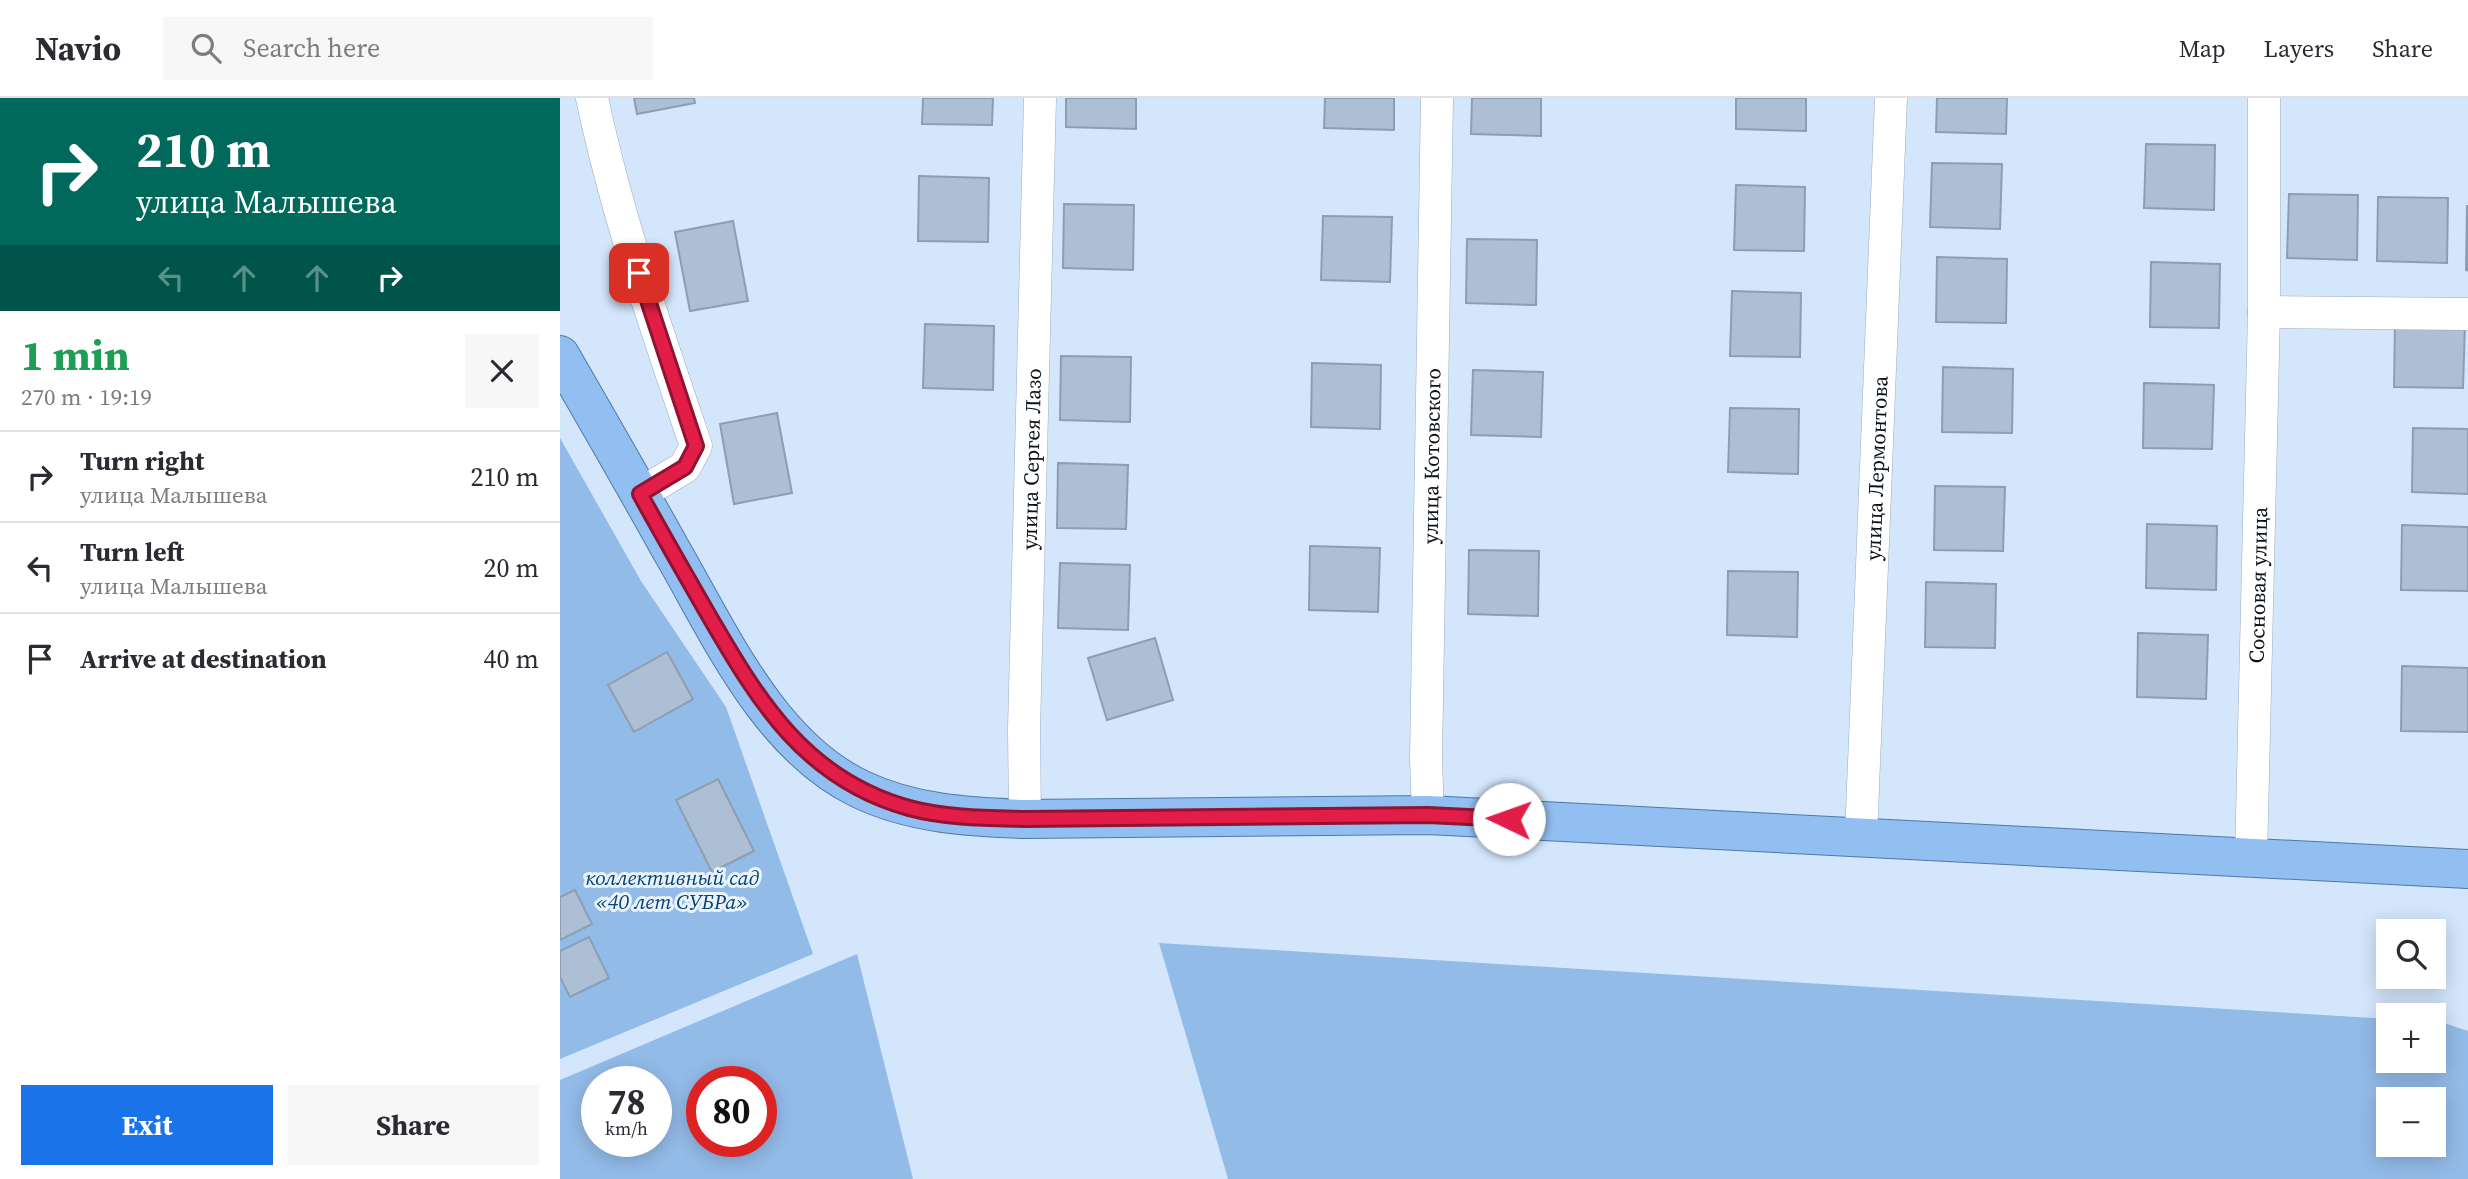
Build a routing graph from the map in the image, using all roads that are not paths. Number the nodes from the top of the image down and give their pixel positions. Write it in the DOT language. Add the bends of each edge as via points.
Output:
graph roads {
  1 [pos="592,98"];
  2 [pos="1040,98"];
  3 [pos="1437,98"];
  4 [pos="1891,98"];
  5 [pos="2264,98"];
  6 [pos="2264,312"];
  7 [pos="2468,314"];
  8 [pos="560,355"];
  9 [pos="646,505"];
  10 [pos="1428,815"];
  11 [pos="1025,819"];
  12 [pos="1861,837"];
  13 [pos="2251,858"];
  14 [pos="2468,869"];
  1 -- 9 [label="street" via="654,325 696,446 685,467"];
  2 -- 11 [label="street, улица Сергея Лазо"];
  3 -- 10 [label="street, улица Котовского"];
  4 -- 12 [label="street, улица Лермонтова"];
  5 -- 6 [label="street, Сосновая улица"];
  6 -- 7 [label="street"];
  6 -- 13 [label="street, Сосновая улица"];
  8 -- 9 [label="highway"];
  9 -- 11 [label="highway" via="739,668 785,732 820,764 860,789 909,808"];
  10 -- 11 [label="highway"];
  10 -- 12 [label="highway"];
  12 -- 13 [label="highway"];
  13 -- 14 [label="highway"];
}
